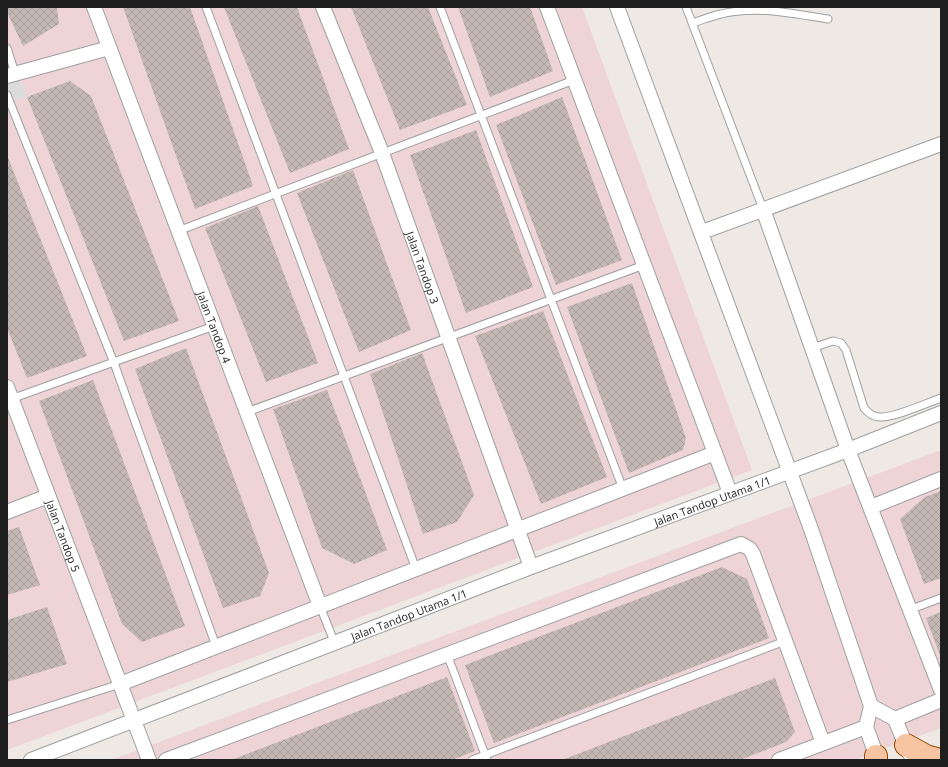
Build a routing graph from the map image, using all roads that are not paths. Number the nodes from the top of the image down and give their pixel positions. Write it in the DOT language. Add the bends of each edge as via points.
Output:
graph roads {
  1 [pos="94,7"];
  2 [pos="206,7"];
  3 [pos="323,7"];
  4 [pos="440,7"];
  5 [pos="547,7"];
  6 [pos="617,7"];
  7 [pos="686,7"];
  8 [pos="828,19"];
  9 [pos="692,23"];
  10 [pos="7,48"];
  11 [pos="109,48"];
  12 [pos="11,74"];
  13 [pos="574,80"];
  14 [pos="7,95"];
  15 [pos="480,116"];
  16 [pos="941,144"];
  17 [pos="382,153"];
  18 [pos="276,193"];
  19 [pos="763,209"];
  20 [pos="178,231"];
  21 [pos="702,232"];
  22 [pos="644,265"];
  23 [pos="550,300"];
  24 [pos="214,326"];
  25 [pos="448,338"];
  26 [pos="812,348"];
  27 [pos="114,362"];
  28 [pos="344,376"];
  29 [pos="9,393"];
  30 [pos="941,398"];
  31 [pos="247,412"];
  32 [pos="941,412"];
  33 [pos="848,450"];
  34 [pos="715,453"];
  35 [pos="789,472"];
  36 [pos="941,479"];
  37 [pos="623,489"];
  38 [pos="730,493"];
  39 [pos="48,496"];
  40 [pos="870,507"];
  41 [pos="7,512"];
  42 [pos="517,530"];
  43 [pos="531,567"];
  44 [pos="416,569"];
  45 [pos="941,598"];
  46 [pos="320,606"];
  47 [pos="909,610"];
  48 [pos="785,641"];
  49 [pos="335,644"];
  50 [pos="216,646"];
  51 [pos="447,654"];
  52 [pos="120,684"];
  53 [pos="941,690"];
  54 [pos="941,700"];
  55 [pos="871,706"];
  56 [pos="895,719"];
  57 [pos="7,720"];
  58 [pos="134,721"];
  59 [pos="866,727"];
  60 [pos="823,743"];
  61 [pos="909,753"];
  62 [pos="486,757"];
  63 [pos="877,759"];
  64 [pos="31,760"];
  65 [pos="149,760"];
  66 [pos="166,760"];
  67 [pos="472,760"];
  68 [pos="779,760"];
  69 [pos="940,760"];
  1 -- 11 [label="street, Jalan Tandop 4"];
  2 -- 18 [label="lane"];
  3 -- 17 [label="street, Jalan Tandop 3"];
  4 -- 15 [label="lane"];
  5 -- 13 [label="street"];
  6 -- 21 [label="street"];
  7 -- 9 [label="lane"];
  8 -- 9 [label="lane" via="773,11 740,11"];
  9 -- 19 [label="lane"];
  10 -- 12 [label="lane"];
  11 -- 12 [label="street"];
  11 -- 20 [label="street, Jalan Tandop 4"];
  13 -- 15 [label="lane"];
  13 -- 22 [label="street"];
  14 -- 27 [label="lane"];
  15 -- 17 [label="lane"];
  15 -- 23 [label="lane"];
  16 -- 19 [label="street"];
  17 -- 18 [label="lane"];
  17 -- 25 [label="street, Jalan Tandop 3"];
  18 -- 20 [label="lane"];
  18 -- 28 [label="lane"];
  19 -- 21 [label="street"];
  19 -- 26 [label="street"];
  20 -- 24 [label="street, Jalan Tandop 4"];
  21 -- 35 [label="street"];
  22 -- 23 [label="lane"];
  22 -- 34 [label="street"];
  23 -- 25 [label="lane"];
  23 -- 37 [label="lane"];
  24 -- 27 [label="lane"];
  24 -- 31 [label="street, Jalan Tandop 4"];
  25 -- 28 [label="lane"];
  25 -- 42 [label="street, Jalan Tandop 3"];
  26 -- 30 [label="lane" via="834,341 841,343 846,350 864,408 874,416 886,417"];
  26 -- 33 [label="street"];
  27 -- 29 [label="lane"];
  27 -- 50 [label="lane"];
  28 -- 31 [label="lane"];
  28 -- 44 [label="lane"];
  29 -- 39 [label="street, Jalan Tandop 5"];
  31 -- 46 [label="street, Jalan Tandop 4"];
  32 -- 33 [label="street, Jalan Tandop Utama 1/1"];
  33 -- 35 [label="street, Jalan Tandop Utama 1/1"];
  33 -- 40 [label="street"];
  34 -- 37 [label="street"];
  34 -- 38 [label="street"];
  35 -- 38 [label="street, Jalan Tandop Utama 1/1"];
  35 -- 55 [label="street"];
  36 -- 40 [label="street"];
  37 -- 42 [label="street"];
  38 -- 43 [label="street, Jalan Tandop Utama 1/1"];
  39 -- 41 [label="street"];
  39 -- 52 [label="street, Jalan Tandop 5"];
  40 -- 47 [label="street"];
  42 -- 43 [label="street, Jalan Tandop 3"];
  42 -- 44 [label="street"];
  43 -- 49 [label="street, Jalan Tandop Utama 1/1"];
  44 -- 46 [label="street"];
  45 -- 47 [label="lane"];
  46 -- 49 [label="lane"];
  46 -- 50 [label="street"];
  47 -- 53 [label="street"];
  48 -- 51 [label="street" via="753,554 750,549 740,544"];
  48 -- 60 [label="street"];
  48 -- 62 [label="lane"];
  49 -- 58 [label="street, Jalan Tandop Utama 1/1"];
  50 -- 52 [label="street"];
  51 -- 62 [label="lane"];
  51 -- 66 [label="street"];
  52 -- 57 [label="lane"];
  52 -- 58 [label="street, Jalan Tandop 5"];
  54 -- 56 [label="street"];
  55 -- 56 [label="street"];
  55 -- 59 [label="street"];
  56 -- 61 [label="street"];
  58 -- 64 [label="street, Jalan Tandop Utama 1/1"];
  58 -- 65 [label="street, Jalan Tandop 5"];
  59 -- 60 [label="street"];
  59 -- 63 [label="street"];
  60 -- 68 [label="street"];
  61 -- 69 [label="main road"];
  62 -- 67 [label="lane"];
}
